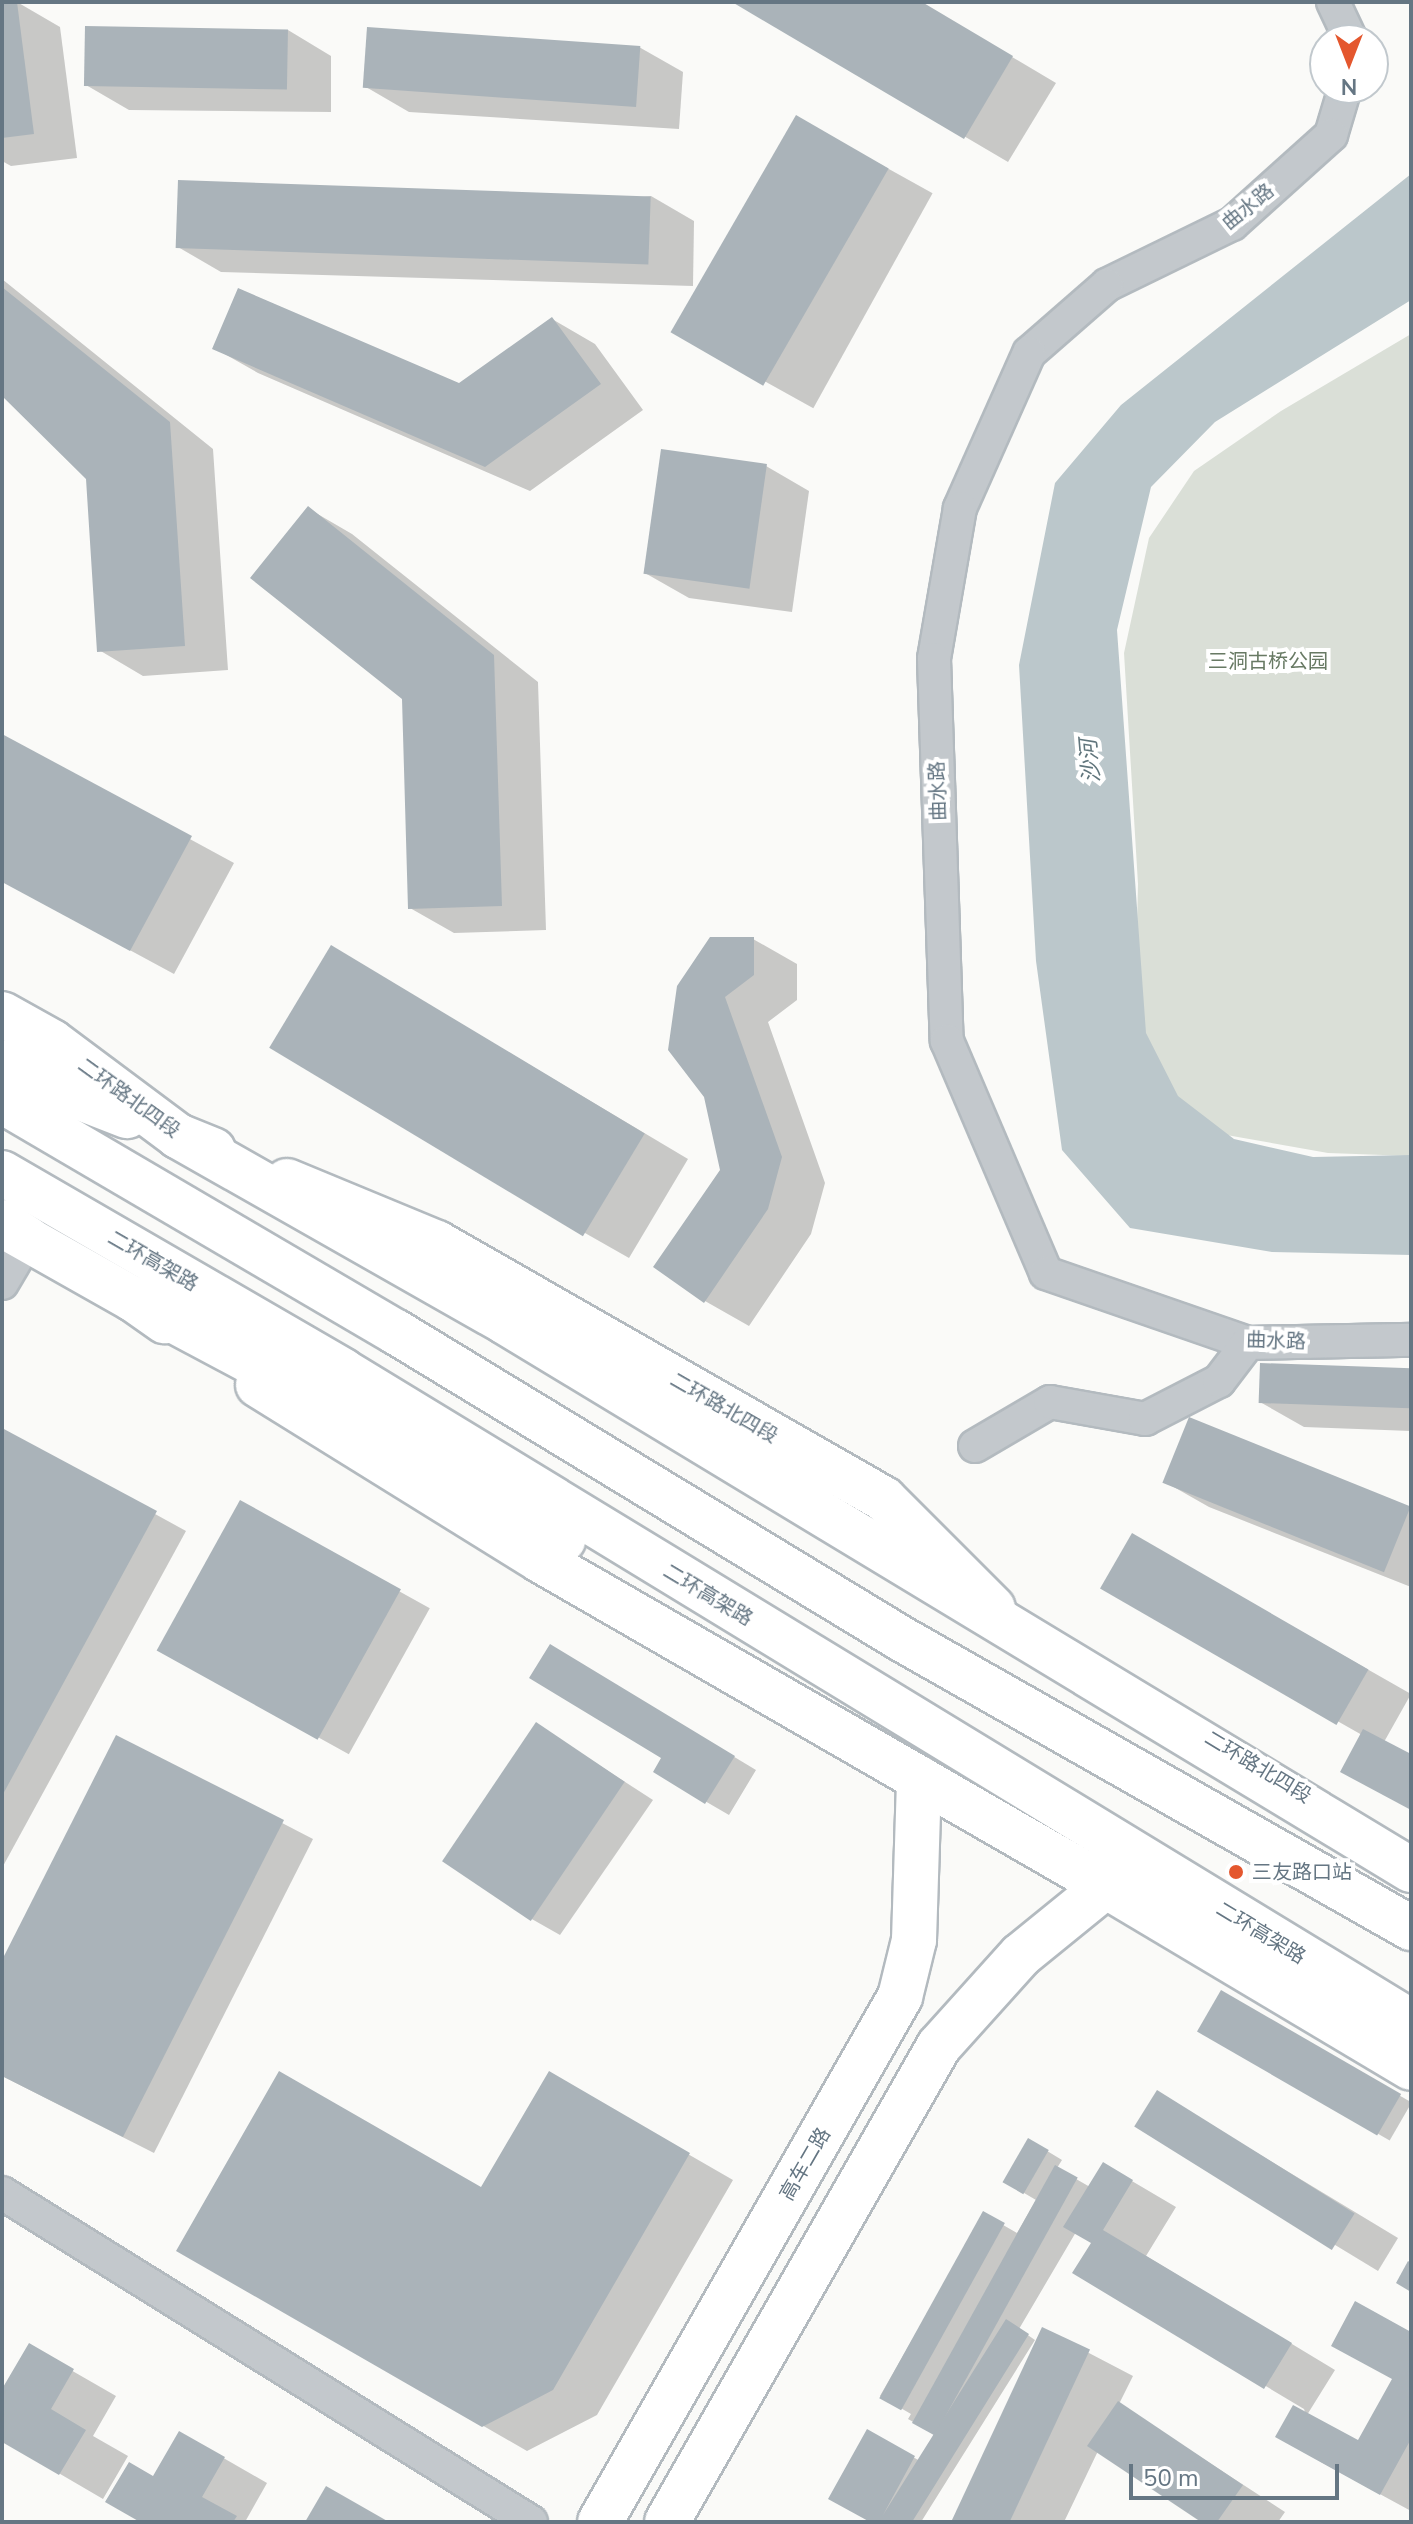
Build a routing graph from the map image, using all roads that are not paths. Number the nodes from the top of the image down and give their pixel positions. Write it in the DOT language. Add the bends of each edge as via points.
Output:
graph roads {
  1 [pos="1333,2"];
  2 [pos="1343,24"];
  3 [pos="1340,104"];
  4 [pos="2,1014"];
  5 [pos="2,1062"];
  6 [pos="2,1101"];
  7 [pos="178,1136"];
  8 [pos="2,1173"];
  9 [pos="11,1228"];
  10 [pos="2,1283"];
  11 [pos="133,1299"];
  12 [pos="1411,1340"];
  13 [pos="1248,1343"];
  14 [pos="975,1446"];
  15 [pos="919,1778"];
  16 [pos="1411,1857"];
  17 [pos="1411,1870"];
  18 [pos="1106,1886"];
  19 [pos="1411,1928"];
  20 [pos="1411,2022"];
  21 [pos="1411,2042"];
  22 [pos="1411,2068"];
  23 [pos="6,2204"];
  24 [pos="531,2522"];
  25 [pos="600,2522"];
  26 [pos="667,2522"];
  1 -- 2 [label="street"];
  3 -- 13 [label="street, 曲水路" via="1331,135 1232,224 1107,285 1029,353 960,508 934,659 947,1041 1046,1273"];
  4 -- 7 [label="main road, 二环路北四段" via="52,1042"];
  5 -- 7 [label="main road" via="34,1080"];
  6 -- 19 [label="main road" via="900,1638"];
  7 -- 16 [label="main road, 二环路北四段" via="437,1243 884,1499 998,1613"];
  7 -- 17 [label="main road" via="505,1322"];
  8 -- 20 [label="main road, 二环高架路" via="343,1371"];
  9 -- 10 [label="street"];
  9 -- 11 [label="main road"];
  11 -- 15 [label="main road" via="285,1404 540,1560"];
  11 -- 21 [label="main road" via="293,1384 600,1562"];
  12 -- 13 [label="street, 曲水路"];
  13 -- 14 [label="street" via="1219,1381 1145,1419 1050,1402"];
  15 -- 18 [label="main road"];
  15 -- 25 [label="main road, 高车二路" via="914,1940 900,1997"];
  18 -- 22 [label="main road"];
  18 -- 26 [label="main road" via="1021,1955 939,2046"];
  23 -- 24 [label="street"];
}
